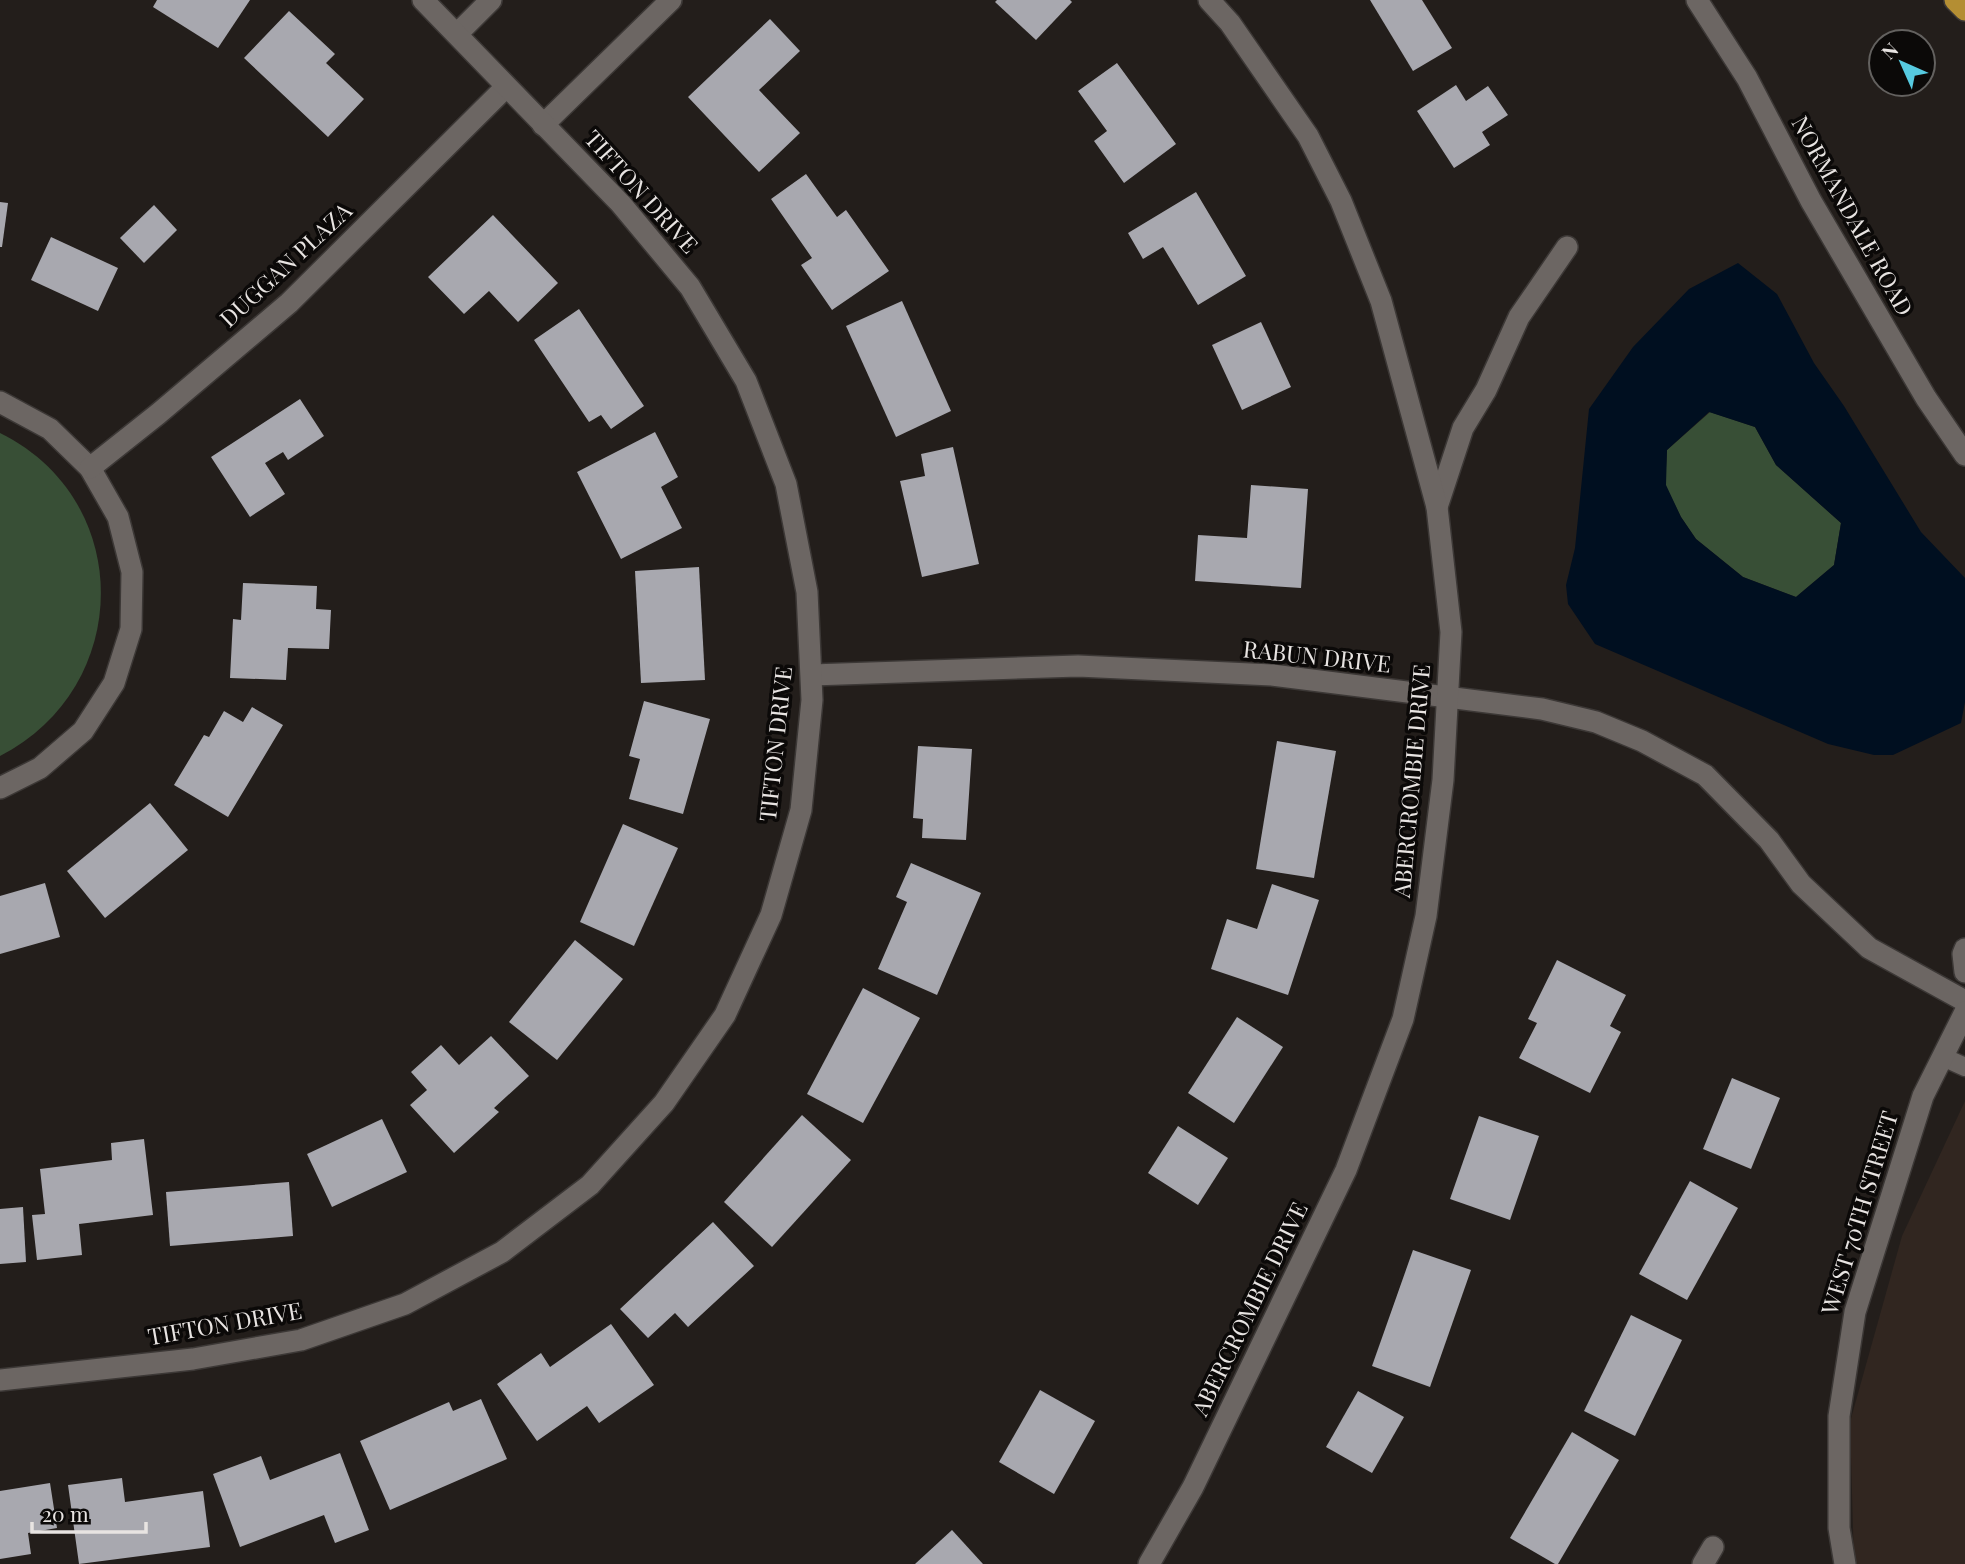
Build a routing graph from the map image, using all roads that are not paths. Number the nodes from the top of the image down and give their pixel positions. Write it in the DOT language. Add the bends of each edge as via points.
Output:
graph roads {
  1 [pos="423,0"];
  2 [pos="491,0"];
  3 [pos="671,0"];
  4 [pos="1209,0"];
  5 [pos="1697,0"];
  6 [pos="1955,0"];
  7 [pos="1965,10"];
  8 [pos="457,34"];
  9 [pos="506,87"];
  10 [pos="543,125"];
  11 [pos="1567,247"];
  12 [pos="0,402"];
  13 [pos="1965,455"];
  14 [pos="90,468"];
  15 [pos="1437,507"];
  16 [pos="812,675"];
  17 [pos="1448,698"];
  18 [pos="0,788"];
  19 [pos="1965,949"];
  20 [pos="1965,972"];
  21 [pos="1965,1001"];
  22 [pos="1965,1013"];
  23 [pos="1943,1057"];
  24 [pos="1965,1068"];
  25 [pos="0,1380"];
  26 [pos="1149,1564"];
  27 [pos="1845,1564"];
  1 -- 8 [label="street, TIFTON DRIVE"];
  2 -- 8 [label="street"];
  3 -- 10 [label="street"];
  4 -- 15 [label="street, ABERCROMBIE DRIVE" via="1308,136 1341,201 1381,302"];
  5 -- 13 [label="street, NORMANDALE ROAD" via="1747,78 1811,201 1919,386"];
  6 -- 7 [label="highway"];
  8 -- 9 [label="street, TIFTON DRIVE"];
  9 -- 10 [label="street, TIFTON DRIVE"];
  9 -- 14 [label="street, DUGGAN PLAZA" via="289,303"];
  10 -- 16 [label="street, TIFTON DRIVE" via="621,204 690,287 746,382 786,484 807,593"];
  11 -- 15 [label="street" via="1519,317 1463,428"];
  12 -- 14 [label="street" via="50,429"];
  14 -- 18 [label="street" via="121,528 132,572 131,629 114,683 83,731 40,768"];
  15 -- 17 [label="street, ABERCROMBIE DRIVE" via="1451,632"];
  16 -- 17 [label="street, RABUN DRIVE" via="1078,666 1272,676"];
  16 -- 25 [label="street, TIFTON DRIVE" via="801,810 771,915 725,1015 664,1103 590,1185 478,1265 405,1304 301,1340 193,1359"];
  17 -- 21 [label="street, RABUN DRIVE" via="1542,709 1596,722 1642,740 1704,775 1769,840 1801,884 1869,948"];
  17 -- 26 [label="street, ABERCROMBIE DRIVE" via="1426,916 1403,1019 1346,1170 1193,1487"];
  19 -- 20 [label="street"];
  22 -- 23 [label="street, WEST 70TH STREET"];
  23 -- 24 [label="lane"];
  23 -- 27 [label="street, WEST 70TH STREET" via="1923,1096 1855,1312 1839,1416 1839,1528"];
}
